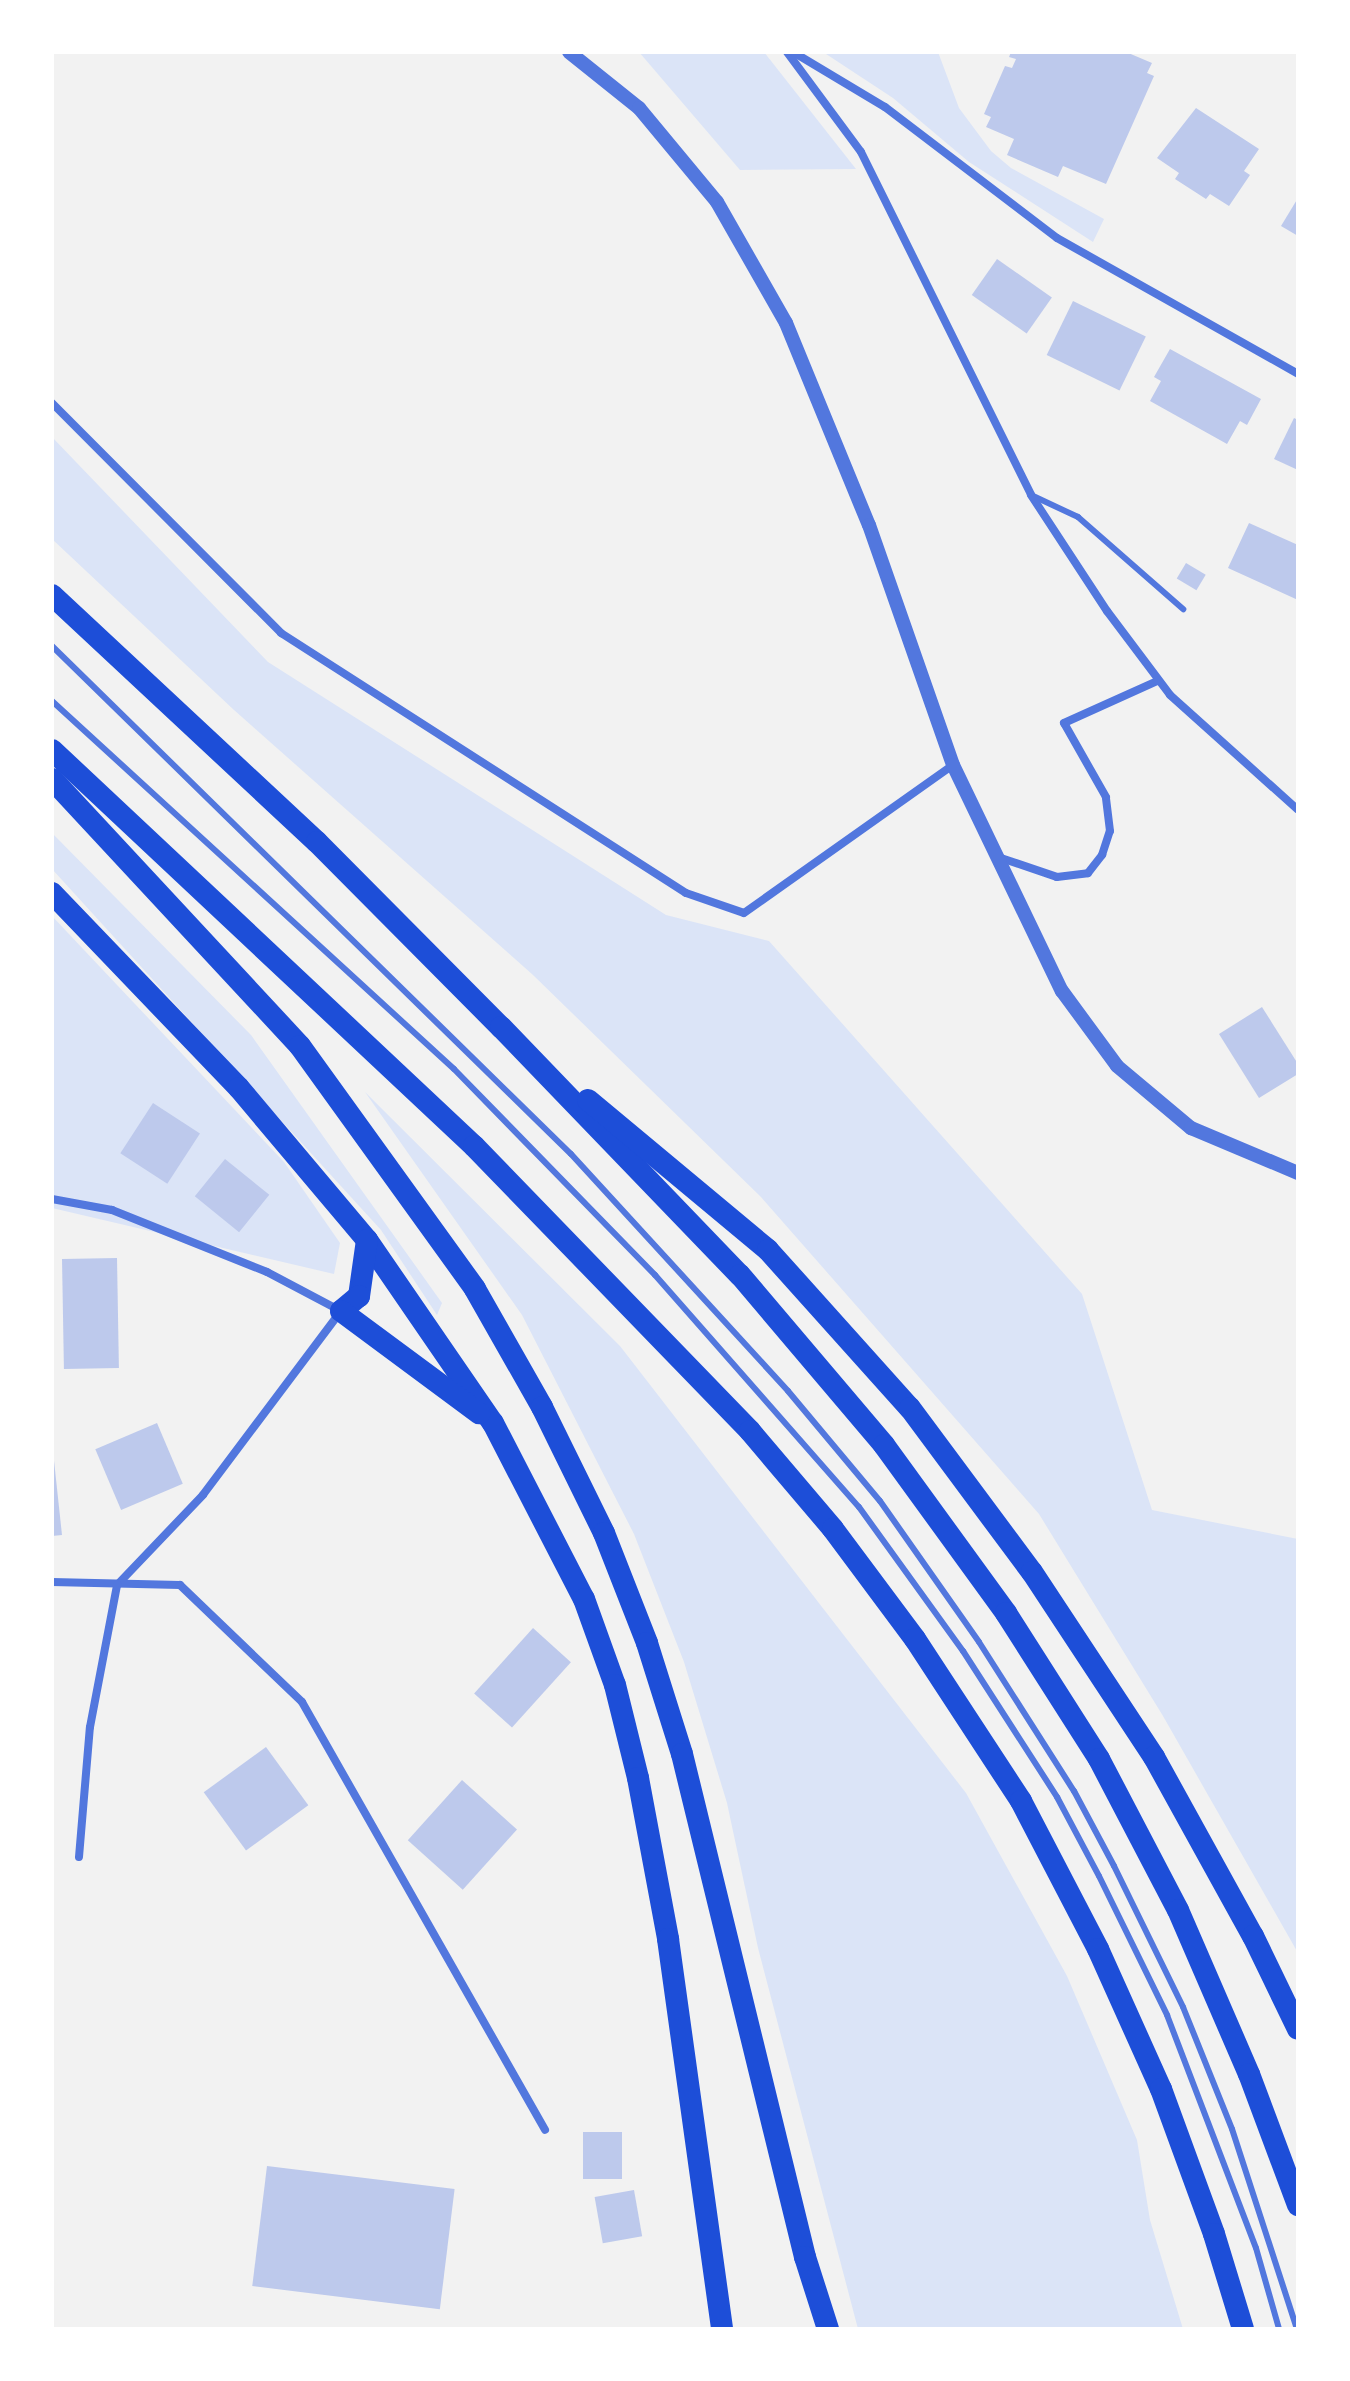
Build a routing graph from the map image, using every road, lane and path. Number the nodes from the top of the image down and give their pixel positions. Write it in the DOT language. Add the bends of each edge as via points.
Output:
graph roads {
  1 [pos="569,52"];
  2 [pos="787,52"];
  3 [pos="793,52"];
  4 [pos="1298,374"];
  5 [pos="52,403"];
  6 [pos="1031,495"];
  7 [pos="52,595"];
  8 [pos="1183,609"];
  9 [pos="52,646"];
  10 [pos="1157,681"];
  11 [pos="52,701"];
  12 [pos="52,750"];
  13 [pos="953,765"];
  14 [pos="52,779"];
  15 [pos="1298,810"];
  16 [pos="997,856"];
  17 [pos="52,893"];
  18 [pos="501,1027"];
  19 [pos="1298,1173"];
  20 [pos="52,1199"];
  21 [pos="367,1240"];
  22 [pos="341,1311"];
  23 [pos="493,1423"];
  24 [pos="52,1582"];
  25 [pos="117,1585"];
  26 [pos="79,1857"];
  27 [pos="1298,2029"];
  28 [pos="545,2130"];
  29 [pos="1298,2205"];
  30 [pos="722,2329"];
  31 [pos="828,2329"];
  32 [pos="1243,2329"];
  33 [pos="1279,2329"];
  34 [pos="1297,2329"];
  1 -- 13 [label="street" via="639,108 717,202 786,323 869,525"];
  2 -- 6 [label="street" via="861,152"];
  3 -- 4 [label="street" via="885,107 1057,238"];
  5 -- 13 [label="street" via="281,633 686,893 744,913"];
  6 -- 8 [label="lane" via="1078,517"];
  6 -- 10 [label="street"];
  7 -- 18 [label="highway" via="317,842"];
  9 -- 34 [label="lane" via="549,1131 778,1380 880,1501 979,1642 1074,1791 1114,1866 1183,2007 1232,2129"];
  10 -- 15 [label="street"];
  10 -- 16 [label="street" via="1064,723 1106,797 1110,831 1102,855 1088,873 1057,877"];
  11 -- 33 [label="lane" via="454,1069 655,1275 859,1507 963,1651 1057,1797 1099,1876 1167,2015 1256,2248"];
  12 -- 32 [label="highway" via="474,1146 750,1431 842,1541 915,1639 1021,1801 1098,1949 1161,2089"];
  13 -- 16 [label="street"];
  14 -- 31 [label="highway" via="300,1046 475,1289 542,1407 604,1533 682,1754 805,2257"];
  16 -- 19 [label="street" via="1062,991 1117,1066 1191,1128"];
  17 -- 21 [label="highway" via="239,1088"];
  18 -- 27 [label="highway" via="768,1250 910,1408 1032,1572 1154,1757"];
  18 -- 29 [label="highway" via="740,1275 884,1445 1006,1613 1099,1759 1178,1910"];
  20 -- 22 [label="street" via="112,1210 267,1272"];
  21 -- 22 [label="highway" via="359,1296"];
  21 -- 23 [label="highway"];
  22 -- 23 [label="highway"];
  22 -- 25 [label="street" via="203,1495"];
  23 -- 30 [label="highway" via="584,1599 615,1685 668,1939"];
  24 -- 25 [label="street"];
  25 -- 26 [label="street" via="90,1727"];
  25 -- 28 [label="street" via="180,1585 302,1702"];
}
